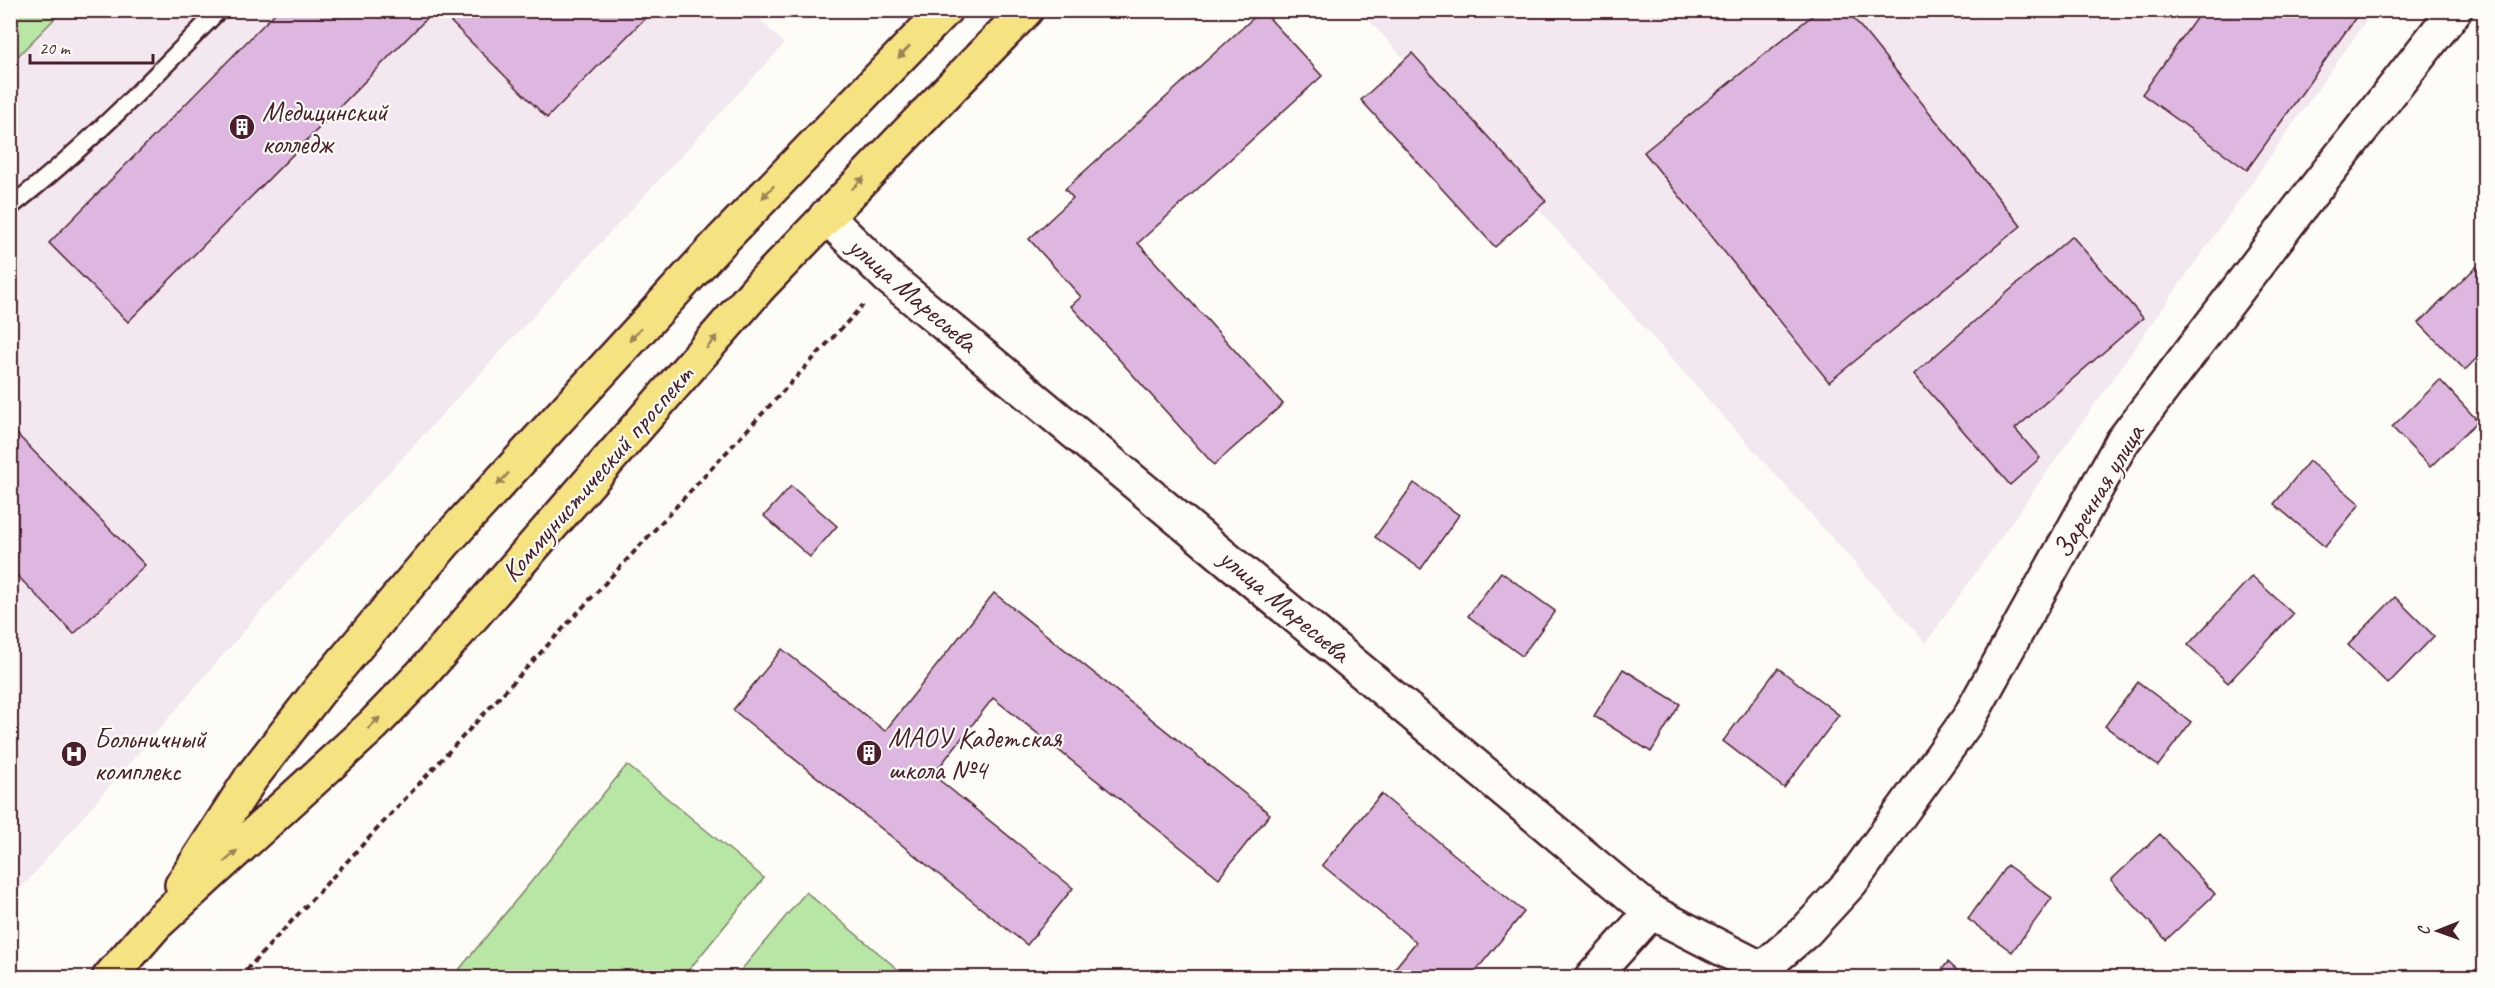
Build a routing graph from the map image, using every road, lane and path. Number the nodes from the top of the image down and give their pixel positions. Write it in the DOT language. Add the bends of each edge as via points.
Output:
graph roads {
  1 [pos="219,10"];
  2 [pos="945,10"];
  3 [pos="1026,10"];
  4 [pos="2455,10"];
  5 [pos="10,207"];
  6 [pos="826,216"];
  7 [pos="888,277"];
  8 [pos="1651,912"];
  9 [pos="156,924"];
  10 [pos="1766,973"];
  11 [pos="117,975"];
  12 [pos="239,978"];
  13 [pos="1592,978"];
  1 -- 5 [label="lane" via="57,171"];
  2 -- 9 [label="main road, Коммунистический проспект, one-way" via="730,232 444,543 251,778"];
  6 -- 3 [label="main road, Коммунистический проспект, one-way"];
  4 -- 10 [label="street, Заречная улица" via="2122,442 1968,718 1851,882"];
  6 -- 7 [label="street, улица Маресьева"];
  9 -- 6 [label="main road, Коммунистический проспект, one-way" via="365,732 423,673 761,285"];
  7 -- 8 [label="street, улица Маресьева"];
  7 -- 12 [label="path"];
  8 -- 10 [label="street, улица Маресьева"];
  8 -- 13 [label="street"];
  9 -- 11 [label="main road, Коммунистический проспект"];
}
